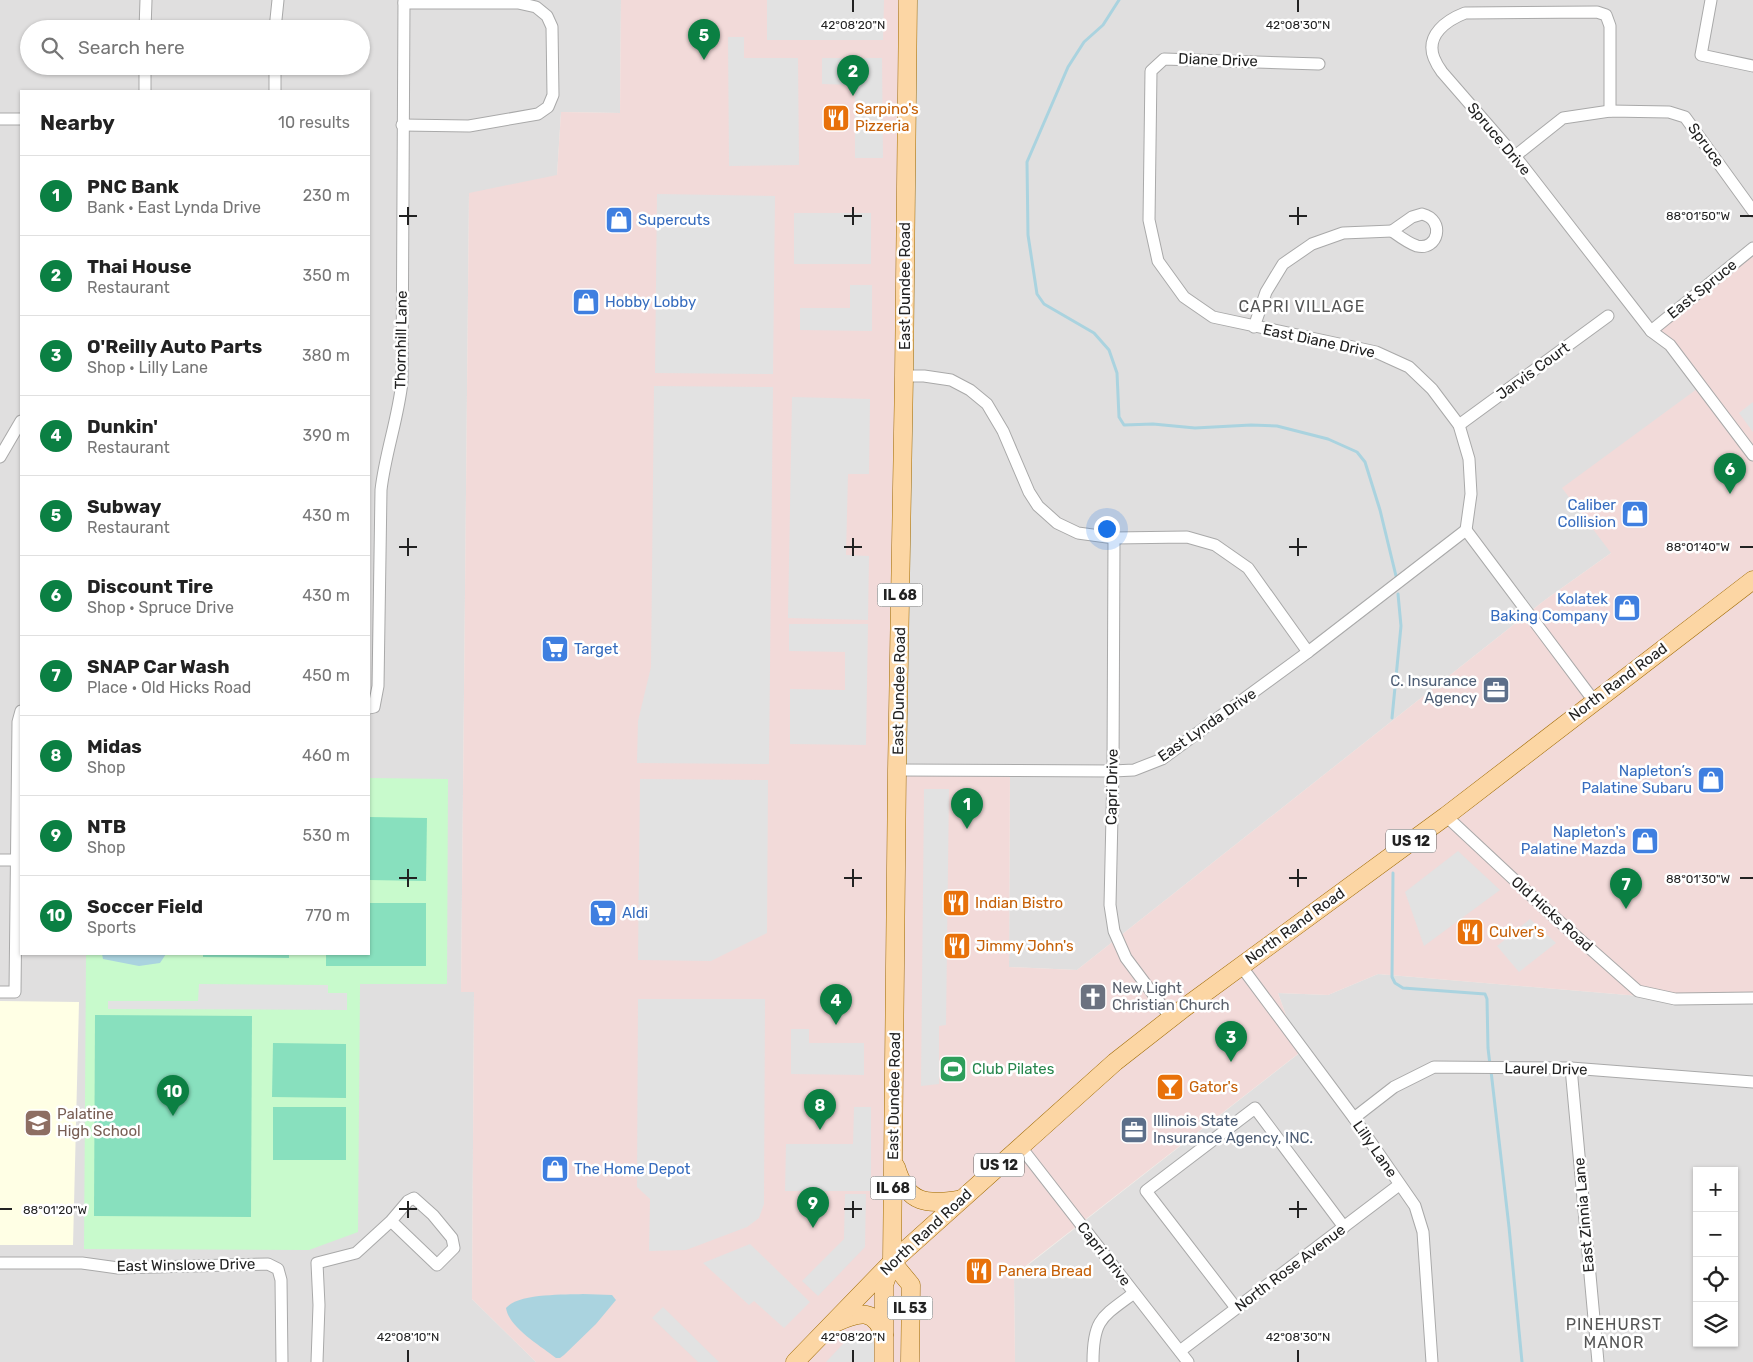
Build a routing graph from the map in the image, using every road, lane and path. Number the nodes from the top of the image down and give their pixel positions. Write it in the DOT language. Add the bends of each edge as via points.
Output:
graph roads {
  1 [pos="146,0"];
  2 [pos="278,0"];
  3 [pos="908,0"];
  4 [pos="1711,0"];
  5 [pos="404,1"];
  6 [pos="145,20"];
  7 [pos="276,20"];
  8 [pos="1319,64"];
  9 [pos="1753,66"];
  10 [pos="145,75"];
  11 [pos="275,75"];
  12 [pos="145,90"];
  13 [pos="275,90"];
  14 [pos="1610,111"];
  15 [pos="0,119"];
  16 [pos="20,119"];
  17 [pos="402,125"];
  18 [pos="1515,156"];
  19 [pos="1753,211"];
  20 [pos="1149,220"];
  21 [pos="1392,231"];
  22 [pos="1753,248"];
  23 [pos="1608,316"];
  24 [pos="1254,327"];
  25 [pos="1651,330"];
  26 [pos="904,376"];
  27 [pos="20,423"];
  28 [pos="1459,425"];
  29 [pos="1753,455"];
  30 [pos="0,457"];
  31 [pos="1466,530"];
  32 [pos="1114,538"];
  33 [pos="1753,580"];
  34 [pos="1308,652"];
  35 [pos="1594,701"];
  36 [pos="372,707"];
  37 [pos="20,715"];
  38 [pos="897,770"];
  39 [pos="1113,771"];
  40 [pos="1446,816"];
  41 [pos="0,860"];
  42 [pos="16,860"];
  43 [pos="1241,966"];
  44 [pos="0,992"];
  45 [pos="1753,998"];
  46 [pos="1171,1018"];
  47 [pos="1571,1068"];
  48 [pos="1753,1082"];
  49 [pos="1354,1118"];
  50 [pos="1020,1146"];
  51 [pos="893,1156"];
  52 [pos="1400,1185"];
  53 [pos="962,1199"];
  54 [pos="391,1221"];
  55 [pos="1344,1228"];
  56 [pos="0,1262"];
  57 [pos="892,1262"];
  58 [pos="1134,1293"];
  59 [pos="1236,1308"];
  60 [pos="832,1324"];
  61 [pos="884,1335"];
  62 [pos="1180,1352"];
  63 [pos="282,1362"];
  64 [pos="317,1362"];
  65 [pos="795,1362"];
  66 [pos="884,1362"];
  67 [pos="910,1362"];
  68 [pos="1093,1362"];
  69 [pos="1188,1362"];
  70 [pos="1432,1362"];
  71 [pos="1598,1362"];
  1 -- 6 [label="street"];
  2 -- 7 [label="street"];
  3 -- 26 [label="main road, East Dundee Road / IL 68"];
  4 -- 9 [label="street" via="1701,56"];
  5 -- 17 [label="street, Thornhill Lane"];
  5 -- 17 [label="street" via="518,3 536,7 547,16 552,27 553,95 548,107 538,114 469,126"];
  8 -- 20 [label="street, Diane Drive" via="1164,59 1151,71"];
  10 -- 12 [label="street"];
  11 -- 13 [label="street"];
  14 -- 18 [label="street, Spruce" via="1562,118"];
  14 -- 18 [label="street, Spruce Drive" via="1610,26 1606,15 1597,12 1465,13 1452,18 1439,28 1433,41 1433,56 1442,72"];
  14 -- 19 [label="street, Spruce" via="1669,112 1685,117"];
  15 -- 16 [label="street"];
  17 -- 36 [label="street, Thornhill Lane" via="402,382 381,490 378,686"];
  18 -- 25 [label="street, Spruce Drive"];
  20 -- 24 [label="street, East Diane Drive" via="1158,260 1184,297 1213,317"];
  21 -- 24 [label="street" via="1343,234 1312,244 1283,264 1266,292"];
  22 -- 25 [label="street, East Spruce"];
  23 -- 28 [label="street, Jarvis Court"];
  24 -- 28 [label="street, East Diane Drive" via="1376,352 1409,367 1432,389"];
  25 -- 29 [label="street, Spruce Drive" via="1670,345"];
  26 -- 32 [label="street" via="951,380 970,390 987,404 1003,431 1038,506 1057,523 1078,533"];
  26 -- 38 [label="main road, East Dundee Road / IL 68"];
  27 -- 30 [label="street"];
  28 -- 31 [label="street" via="1470,468 1471,494"];
  31 -- 34 [label="street, East Lynda Drive"];
  31 -- 35 [label="street"];
  32 -- 34 [label="street" via="1187,537 1215,544 1248,568"];
  32 -- 39 [label="street, Capri Drive"];
  33 -- 35 [label="main road, North Rand Road / US 12"];
  34 -- 39 [label="street, East Lynda Drive" via="1162,759 1134,770"];
  35 -- 40 [label="main road, North Rand Road / US 12"];
  37 -- 42 [label="street"];
  38 -- 39 [label="street, East Lynda Drive"];
  38 -- 51 [label="main road, East Dundee Road / IL 68"];
  39 -- 46 [label="street, Capri Drive" via="1110,905 1114,931 1126,958"];
  40 -- 43 [label="main road, North Rand Road / US 12"];
  40 -- 45 [label="street, Old Hicks Road" via="1638,991 1676,1000"];
  41 -- 42 [label="street"];
  42 -- 44 [label="street" via="15,992"];
  43 -- 46 [label="main road, North Rand Road / US 12"];
  43 -- 49 [label="street, Lilly Lane"];
  46 -- 50 [label="main road, North Rand Road / US 12" via="1115,1062"];
  47 -- 48 [label="street, Laurel Drive"];
  47 -- 49 [label="street, Laurel Drive" via="1434,1067 1394,1087"];
  47 -- 71 [label="street, East Zinnia Lane"];
  49 -- 52 [label="street, Lilly Lane"];
  50 -- 53 [label="main road, North Rand Road / US 12"];
  50 -- 58 [label="street, Capri Drive"];
  51 -- 53 [label="main road" via="900,1182 918,1200"];
  51 -- 57 [label="main road, East Dundee Road / IL 68"];
  52 -- 55 [label="street, North Rose Avenue"];
  52 -- 70 [label="street, Lilly Lane" via="1416,1206 1422,1232"];
  53 -- 57 [label="main road, North Rand Road / US 12"];
  54 -- 54 [label="street" via="437,1265 454,1248 452,1238 414,1198"];
  54 -- 64 [label="street" via="356,1253 317,1262"];
  55 -- 59 [label="street, North Rose Avenue"];
  55 -- 59 [label="street" via="1255,1108 1146,1191"];
  56 -- 63 [label="street, East Winslowe Drive" via="82,1263 118,1268 268,1264 278,1269 281,1280"];
  57 -- 60 [label="main road, North Rand Road / US 12"];
  57 -- 61 [label="main road, East Dundee Road / IL 53" via="884,1285"];
  57 -- 67 [label="main road, IL 53" via="911,1285"];
  58 -- 62 [label="street, Capri Drive"];
  58 -- 68 [label="street" via="1106,1314 1096,1328"];
  59 -- 62 [label="street, North Rose Avenue"];
  60 -- 61 [label="main road" via="863,1314 877,1320"];
  60 -- 65 [label="main road, North Rand Road / US 12"];
  61 -- 66 [label="main road, East Dundee Road / IL 53"];
  62 -- 69 [label="street, Capri Drive"];
}
